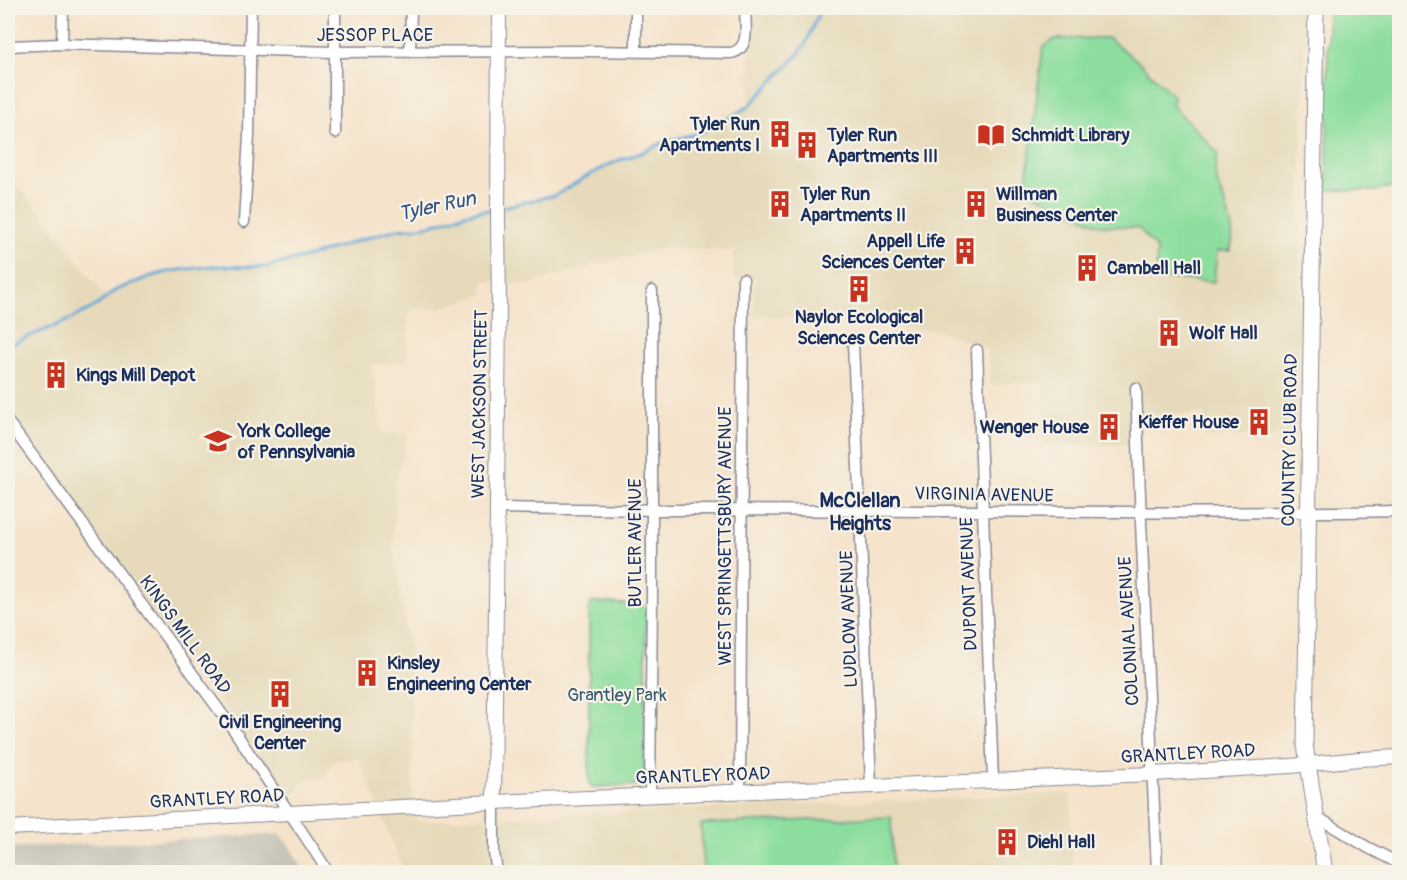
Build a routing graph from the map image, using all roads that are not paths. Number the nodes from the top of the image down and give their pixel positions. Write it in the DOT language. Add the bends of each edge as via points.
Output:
graph roads {
  1 [pos="63,8"];
  2 [pos="250,8"];
  3 [pos="335,8"];
  4 [pos="411,8"];
  5 [pos="499,8"];
  6 [pos="636,8"];
  7 [pos="745,8"];
  8 [pos="1316,8"];
  9 [pos="62,44"];
  10 [pos="8,46"];
  11 [pos="250,50"];
  12 [pos="334,52"];
  13 [pos="410,52"];
  14 [pos="499,52"];
  15 [pos="636,52"];
  16 [pos="335,133"];
  17 [pos="244,222"];
  18 [pos="742,279"];
  19 [pos="652,291"];
  20 [pos="854,343"];
  21 [pos="977,350"];
  22 [pos="1136,388"];
  23 [pos="8,422"];
  24 [pos="496,508"];
  25 [pos="652,510"];
  26 [pos="741,510"];
  27 [pos="861,510"];
  28 [pos="982,511"];
  29 [pos="1400,511"];
  30 [pos="1141,513"];
  31 [pos="1308,513"];
  32 [pos="1400,758"];
  33 [pos="1308,765"];
  34 [pos="1152,774"];
  35 [pos="993,781"];
  36 [pos="871,786"];
  37 [pos="740,792"];
  38 [pos="650,796"];
  39 [pos="494,802"];
  40 [pos="290,813"];
  41 [pos="1317,817"];
  42 [pos="8,828"];
  43 [pos="1400,864"];
  44 [pos="328,873"];
  45 [pos="497,873"];
  46 [pos="1157,873"];
  47 [pos="1325,873"];
  1 -- 9 [label="street"];
  2 -- 11 [label="street"];
  3 -- 12 [label="street"];
  4 -- 13 [label="street"];
  5 -- 14 [label="street, WEST JACKSON STREET"];
  6 -- 15 [label="street"];
  7 -- 15 [label="street, JESSOP PLACE" via="745,42 738,52"];
  8 -- 31 [label="main road, COUNTRY CLUB ROAD"];
  9 -- 10 [label="street, JESSOP PLACE"];
  9 -- 11 [label="street, JESSOP PLACE"];
  11 -- 12 [label="street, JESSOP PLACE"];
  11 -- 17 [label="street"];
  12 -- 13 [label="street, JESSOP PLACE"];
  12 -- 16 [label="street"];
  13 -- 14 [label="street, JESSOP PLACE"];
  14 -- 15 [label="street, JESSOP PLACE"];
  14 -- 24 [label="street, WEST JACKSON STREET"];
  18 -- 26 [label="street, WEST SPRINGETTSBURY AVENUE"];
  19 -- 25 [label="street, BUTLER AVENUE"];
  20 -- 27 [label="street, LUDLOW AVENUE"];
  21 -- 28 [label="street, DUPONT AVENUE"];
  22 -- 30 [label="street, COLONIAL AVENUE"];
  23 -- 40 [label="street, KINGS MILL ROAD"];
  24 -- 25 [label="street, VIRGINIA AVENUE"];
  24 -- 39 [label="street, WEST JACKSON STREET"];
  25 -- 26 [label="street, VIRGINIA AVENUE"];
  25 -- 38 [label="street, BUTLER AVENUE"];
  26 -- 27 [label="street, VIRGINIA AVENUE"];
  26 -- 37 [label="street, WEST SPRINGETTSBURY AVENUE"];
  27 -- 28 [label="street, VIRGINIA AVENUE"];
  27 -- 36 [label="street, LUDLOW AVENUE"];
  28 -- 30 [label="street, VIRGINIA AVENUE"];
  28 -- 35 [label="street, DUPONT AVENUE"];
  29 -- 31 [label="street, VIRGINIA AVENUE"];
  30 -- 31 [label="street, VIRGINIA AVENUE"];
  30 -- 34 [label="street, COLONIAL AVENUE"];
  31 -- 33 [label="main road, COUNTRY CLUB ROAD"];
  32 -- 33 [label="street, GRANTLEY ROAD"];
  33 -- 34 [label="street, GRANTLEY ROAD"];
  33 -- 41 [label="main road, COUNTRY CLUB ROAD"];
  34 -- 35 [label="street, GRANTLEY ROAD"];
  34 -- 46 [label="street, COLONIAL AVENUE"];
  35 -- 36 [label="street, GRANTLEY ROAD"];
  36 -- 37 [label="street, GRANTLEY ROAD"];
  37 -- 38 [label="street, GRANTLEY ROAD"];
  38 -- 39 [label="street, GRANTLEY ROAD"];
  39 -- 40 [label="street, GRANTLEY ROAD"];
  39 -- 45 [label="street"];
  40 -- 42 [label="street, GRANTLEY ROAD"];
  40 -- 44 [label="street, KINGS MILL ROAD"];
  41 -- 43 [label="street"];
  41 -- 47 [label="main road, COUNTRY CLUB ROAD"];
}
